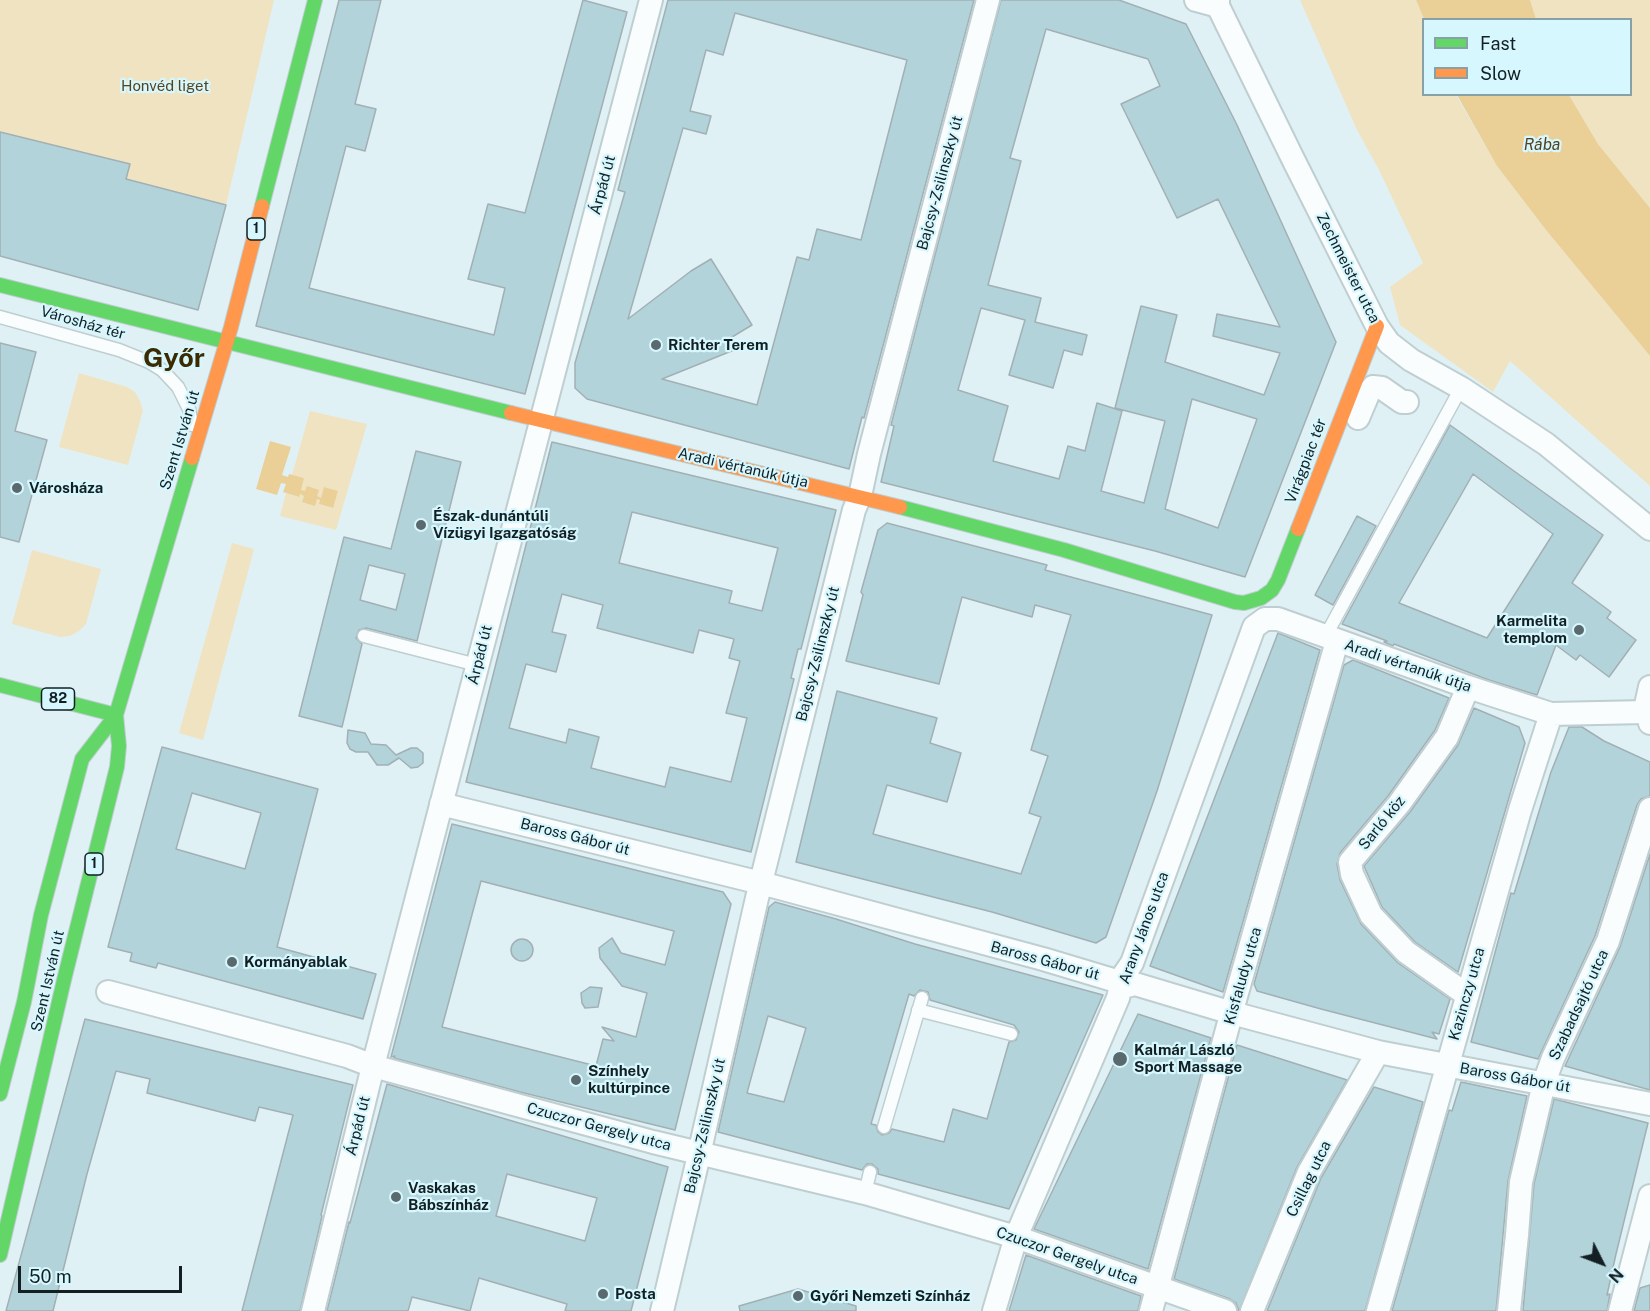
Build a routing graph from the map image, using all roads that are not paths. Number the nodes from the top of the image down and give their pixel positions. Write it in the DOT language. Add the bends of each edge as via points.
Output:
graph roads {
  1 [pos="315,0"];
  2 [pos="651,0"];
  3 [pos="988,0"];
  4 [pos="1211,2"];
  5 [pos="0,285"];
  6 [pos="0,317"];
  7 [pos="1377,326"];
  8 [pos="226,342"];
  9 [pos="1461,388"];
  10 [pos="1407,402"];
  11 [pos="541,420"];
  12 [pos="191,461"];
  13 [pos="860,496"];
  14 [pos="1650,529"];
  15 [pos="1265,612"];
  16 [pos="364,636"];
  17 [pos="1331,639"];
  18 [pos="477,665"];
  19 [pos="0,685"];
  20 [pos="1468,687"];
  21 [pos="1650,687"];
  22 [pos="116,714"];
  23 [pos="1551,714"];
  24 [pos="1648,717"];
  25 [pos="441,804"];
  26 [pos="1650,809"];
  27 [pos="760,883"];
  28 [pos="1123,983"];
  29 [pos="108,992"];
  30 [pos="1467,995"];
  31 [pos="1232,1014"];
  32 [pos="1011,1034"];
  33 [pos="1378,1052"];
  34 [pos="373,1066"];
  35 [pos="1447,1066"];
  36 [pos="1544,1083"];
  37 [pos="0,1094"];
  38 [pos="1650,1104"];
  39 [pos="884,1127"];
  40 [pos="699,1152"];
  41 [pos="1650,1197"];
  42 [pos="1016,1237"];
  43 [pos="0,1255"];
  44 [pos="1157,1286"];
  45 [pos="313,1311"];
  46 [pos="662,1311"];
  47 [pos="994,1311"];
  48 [pos="1151,1311"];
  49 [pos="1225,1311"];
  50 [pos="1252,1311"];
  51 [pos="1378,1311"];
  52 [pos="1509,1311"];
  53 [pos="1620,1311"];
  1 -- 8 [label="main road, Szent István út / 1"];
  2 -- 11 [label="street, Árpád út"];
  3 -- 13 [label="street, Bajcsy-Zsilinszky út"];
  4 -- 7 [label="street, Zechmeister utca"];
  5 -- 8 [label="main road, Városház tér"];
  6 -- 12 [label="lane, Városház tér" via="119,350 162,370 178,387 189,409 194,442"];
  7 -- 9 [label="street, Zechmeister utca" via="1389,343 1411,360"];
  7 -- 15 [label="main road, Virágpiac tér"];
  8 -- 11 [label="main road, Aradi vértanúk útja"];
  8 -- 12 [label="main road, Szent István út / 1"];
  9 -- 14 [label="street, Zechmeister utca" via="1546,444"];
  9 -- 17 [label="lane"];
  10 -- 15 [label="street, Arany János utca" via="1382,388 1370,389"];
  11 -- 13 [label="main road, Aradi vértanúk útja"];
  11 -- 18 [label="street, Árpád út"];
  12 -- 22 [label="main road, Szent István út / 1"];
  13 -- 15 [label="main road, Aradi vértanúk útja" via="1064,550 1248,603"];
  13 -- 27 [label="street, Bajcsy-Zsilinszky út"];
  15 -- 17 [label="street, Aradi vértanúk útja"];
  15 -- 28 [label="street, Arany János utca" via="1251,632"];
  16 -- 18 [label="lane"];
  17 -- 20 [label="street, Aradi vértanúk útja"];
  17 -- 31 [label="street, Kisfaludy utca"];
  18 -- 25 [label="street, Árpád út"];
  19 -- 22 [label="main road, 82"];
  20 -- 23 [label="street, Aradi vértanúk útja"];
  20 -- 30 [label="street, Sarló köz" via="1447,737 1399,804 1350,862 1371,915 1406,952"];
  21 -- 24 [label="street" via="1646,698"];
  22 -- 37 [label="main road, Szent István út / 1" via="82,759"];
  22 -- 43 [label="main road, Szent István út / 1" via="117,767"];
  23 -- 24 [label="street, Aradi vértanúk útja"];
  23 -- 30 [label="street, Kazinczy utca"];
  25 -- 27 [label="street, Baross Gábor út"];
  25 -- 34 [label="street, Árpád út"];
  26 -- 36 [label="street, Szabadsajtó utca" via="1608,941"];
  27 -- 28 [label="street, Baross Gábor út"];
  27 -- 40 [label="street, Bajcsy-Zsilinszky út"];
  28 -- 31 [label="street, Baross Gábor út"];
  28 -- 42 [label="street, Arany János utca"];
  29 -- 34 [label="street, Czuczor Gergely utca"];
  30 -- 35 [label="street, Kazinczy utca"];
  31 -- 33 [label="street, Baross Gábor út"];
  31 -- 44 [label="street, Kisfaludy utca"];
  32 -- 39 [label="lane" via="920,1004"];
  33 -- 35 [label="street, Baross Gábor út"];
  33 -- 50 [label="street, Csillag utca" via="1309,1172"];
  34 -- 40 [label="street, Czuczor Gergely utca"];
  34 -- 45 [label="street, Árpád út"];
  35 -- 36 [label="street, Baross Gábor út"];
  35 -- 51 [label="street, Kazinczy utca"];
  36 -- 38 [label="street, Baross Gábor út"];
  36 -- 52 [label="street, Szabadsajtó utca" via="1521,1182"];
  40 -- 42 [label="street, Czuczor Gergely utca" via="868,1183"];
  40 -- 46 [label="street, Bajcsy-Zsilinszky út"];
  41 -- 53 [label="street"];
  42 -- 44 [label="street, Czuczor Gergely utca"];
  42 -- 47 [label="street, Arany János utca"];
  44 -- 48 [label="street, Kisfaludy utca"];
  44 -- 49 [label="street, Czuczor Gergely utca"];
}
